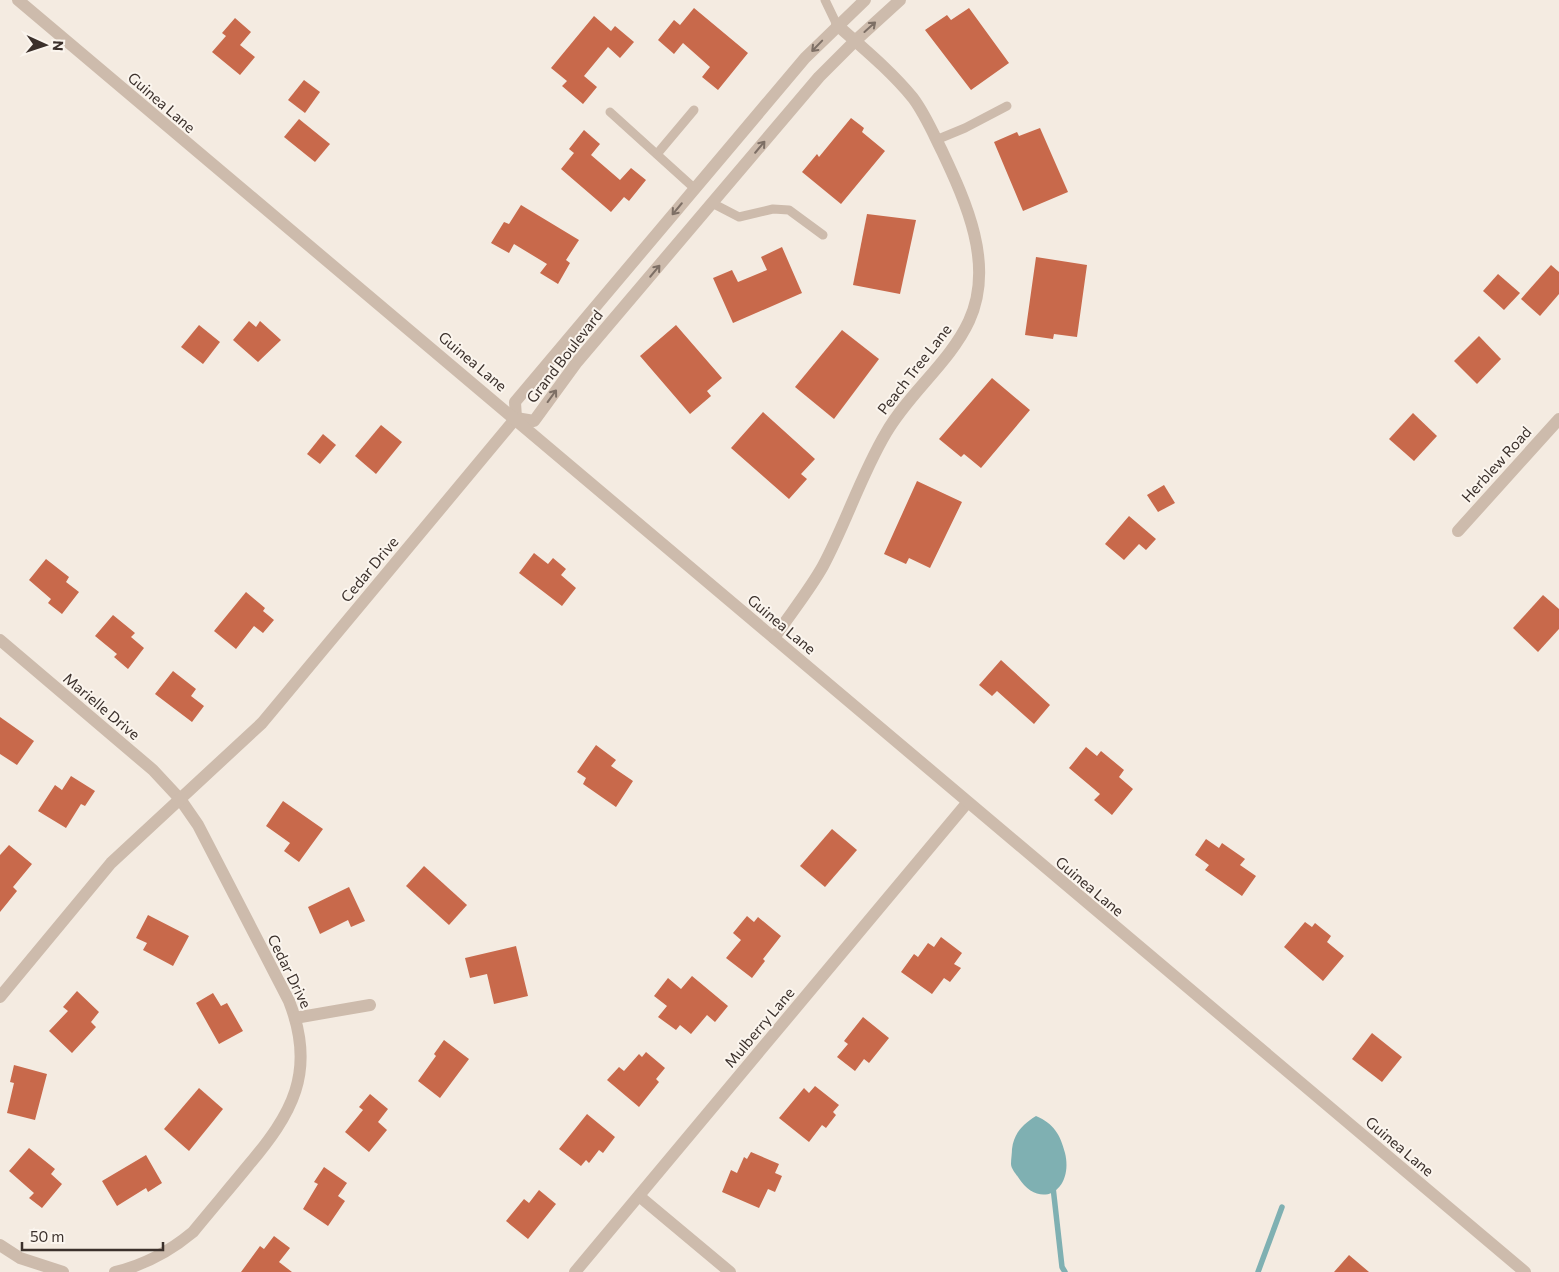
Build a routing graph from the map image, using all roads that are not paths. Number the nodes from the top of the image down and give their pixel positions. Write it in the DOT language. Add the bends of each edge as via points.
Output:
graph roads {
  1 [pos="18,0"];
  2 [pos="825,0"];
  3 [pos="865,0"];
  4 [pos="900,0"];
  5 [pos="837,25"];
  6 [pos="855,41"];
  7 [pos="1007,106"];
  8 [pos="694,110"];
  9 [pos="610,112"];
  10 [pos="936,140"];
  11 [pos="657,154"];
  12 [pos="694,188"];
  13 [pos="712,203"];
  14 [pos="823,235"];
  15 [pos="577,329"];
  16 [pos="594,342"];
  17 [pos="516,418"];
  18 [pos="1559,418"];
  19 [pos="1458,531"];
  20 [pos="774,638"];
  21 [pos="0,640"];
  22 [pos="180,799"];
  23 [pos="967,803"];
  24 [pos="5,981"];
  25 [pos="0,997"];
  26 [pos="370,1005"];
  27 [pos="296,1018"];
  28 [pos="639,1196"];
  29 [pos="0,1245"];
  30 [pos="63,1272"];
  31 [pos="115,1272"];
  32 [pos="575,1272"];
  33 [pos="730,1272"];
  34 [pos="1524,1272"];
  1 -- 17 [label="street, Guinea Lane" via="194,151"];
  2 -- 5 [label="lane"];
  3 -- 5 [label="street, Grand Boulevard"];
  6 -- 4 [label="street, Grand Boulevard, one-way"];
  5 -- 6 [label="street, Peach Tree Lane"];
  5 -- 12 [label="street, Grand Boulevard, one-way" via="804,58"];
  6 -- 10 [label="street, Peach Tree Lane" via="891,72 914,100"];
  13 -- 6 [label="street, Grand Boulevard, one-way" via="819,77"];
  7 -- 10 [label="lane"];
  8 -- 11 [label="lane"];
  9 -- 11 [label="lane"];
  10 -- 20 [label="street, Peach Tree Lane" via="956,181 978,250 978,294 970,320 960,338 890,426 822,567"];
  11 -- 12 [label="lane"];
  12 -- 13 [label="street"];
  12 -- 15 [label="street, Grand Boulevard, one-way"];
  13 -- 14 [label="lane" via="740,217 773,209 789,210"];
  16 -- 13 [label="street, Grand Boulevard, one-way"];
  15 -- 16 [label="street"];
  15 -- 17 [label="street, Grand Boulevard" via="515,402"];
  17 -- 16 [label="street, Grand Boulevard, one-way" via="534,421"];
  17 -- 20 [label="street, Guinea Lane"];
  17 -- 22 [label="street, Cedar Drive" via="262,722"];
  18 -- 19 [label="street, Herblew Road"];
  20 -- 23 [label="street, Guinea Lane"];
  21 -- 22 [label="street, Marielle Drive" via="153,770"];
  22 -- 24 [label="street, Cedar Drive" via="111,863"];
  22 -- 27 [label="street, Cedar Drive" via="198,825"];
  23 -- 28 [label="street, Mulberry Lane"];
  23 -- 34 [label="street, Guinea Lane"];
  24 -- 25 [label="street, Cedar Drive"];
  26 -- 27 [label="street"];
  27 -- 31 [label="street, Cedar Drive" via="301,1044 300,1071 291,1106 273,1137 193,1232 151,1261"];
  28 -- 32 [label="street, Mulberry Lane"];
  28 -- 33 [label="street"];
  29 -- 30 [label="street" via="20,1258"];
}
